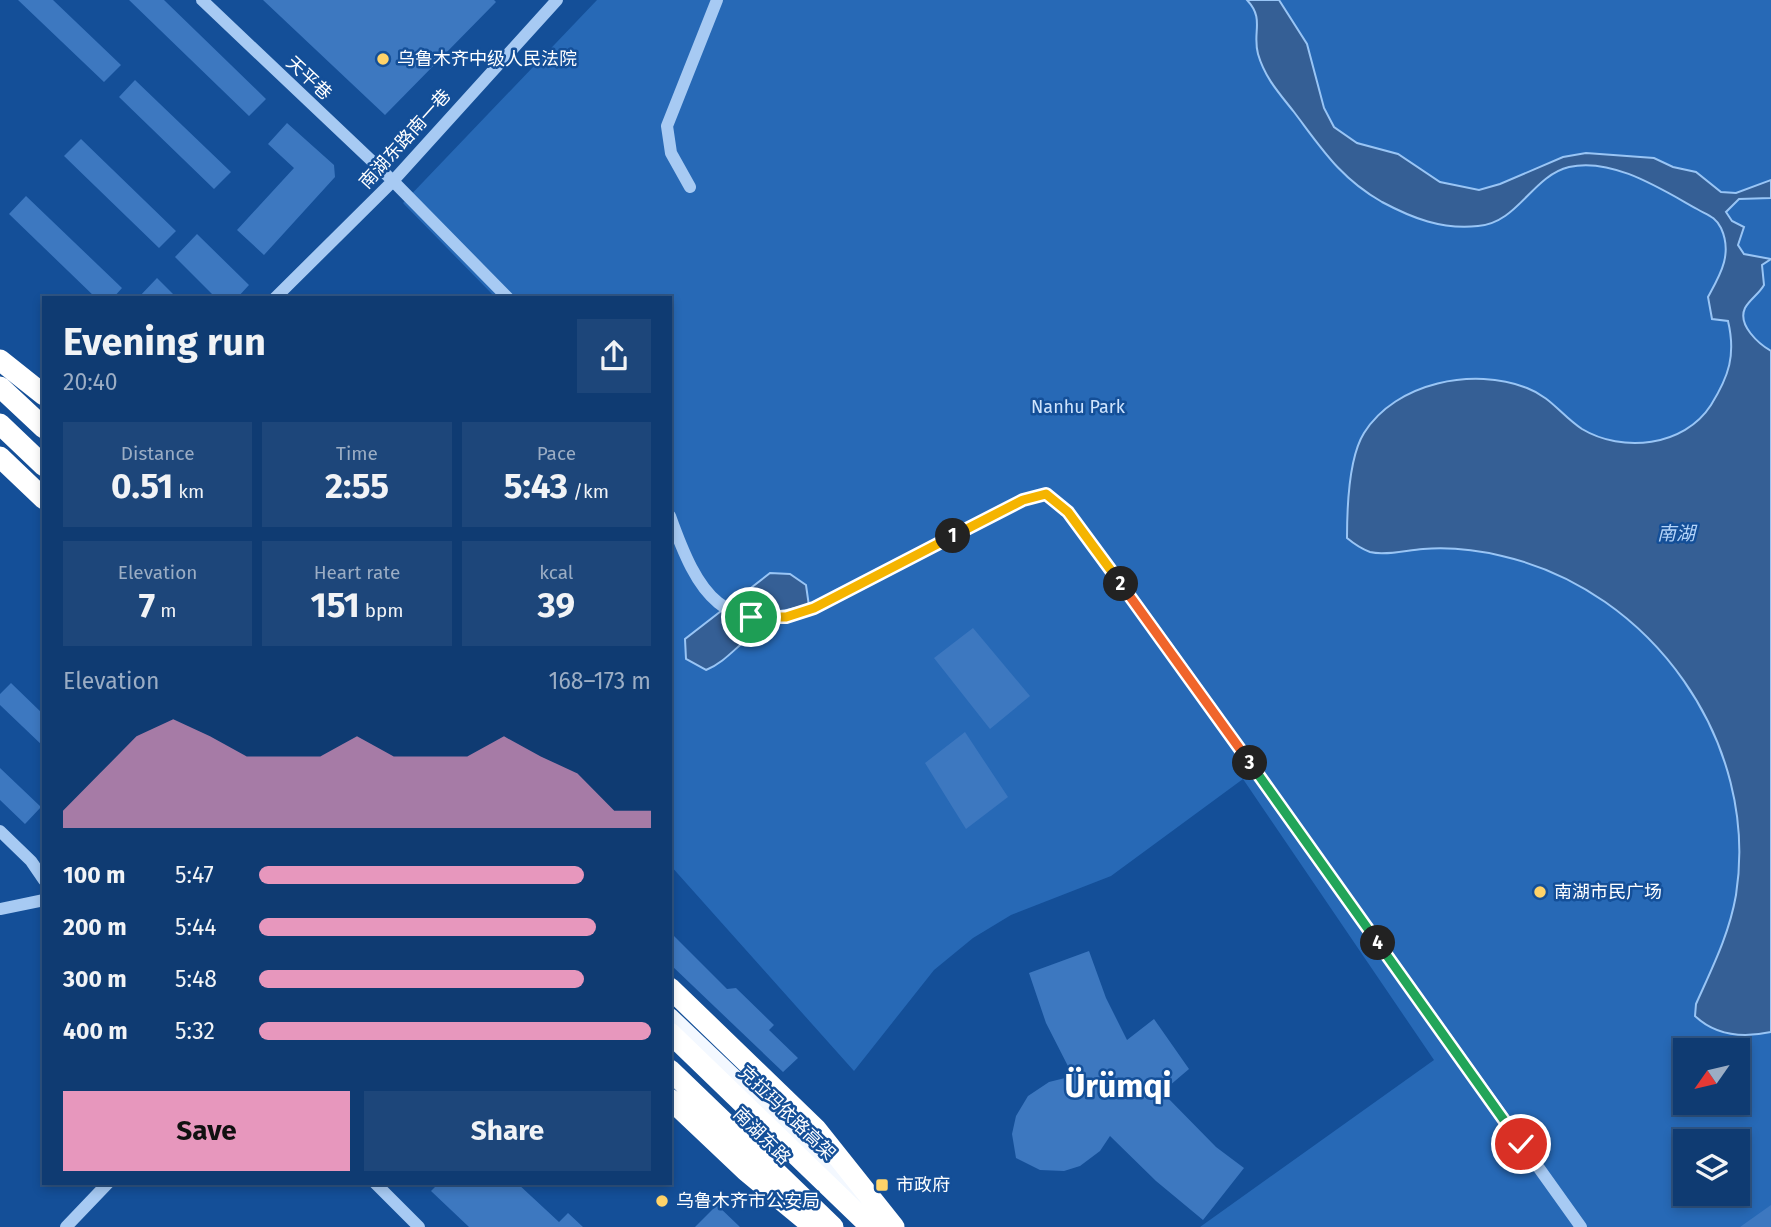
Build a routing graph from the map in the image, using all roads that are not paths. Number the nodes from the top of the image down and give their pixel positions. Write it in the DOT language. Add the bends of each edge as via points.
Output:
graph roads {
  1 [pos="202,0"];
  2 [pos="557,0"];
  3 [pos="717,0"];
  4 [pos="393,181"];
  5 [pos="690,187"];
  6 [pos="277,296"];
  7 [pos="506,296"];
  8 [pos="0,360"];
  9 [pos="0,384"];
  10 [pos="42,393"];
  11 [pos="0,418"];
  12 [pos="0,424"];
  13 [pos="42,424"];
  14 [pos="0,457"];
  15 [pos="42,457"];
  16 [pos="42,464"];
  17 [pos="42,497"];
  18 [pos="672,521"];
  19 [pos="0,831"];
  20 [pos="42,877"];
  21 [pos="42,900"];
  22 [pos="0,909"];
  23 [pos="672,990"];
  24 [pos="672,1019"];
  25 [pos="672,1035"];
  26 [pos="672,1074"];
  27 [pos="672,1074"];
  28 [pos="672,1101"];
  29 [pos="106,1185"];
  30 [pos="377,1185"];
  31 [pos="66,1227"];
  32 [pos="419,1227"];
  33 [pos="814,1227"];
  34 [pos="823,1227"];
  35 [pos="833,1227"];
  36 [pos="872,1227"];
  37 [pos="892,1227"];
  38 [pos="1581,1227"];
  1 -- 4 [label="street, 天平巷"];
  2 -- 4 [label="street, 南湖东路南一巷"];
  3 -- 5 [label="street" via="667,126 671,153"];
  4 -- 6 [label="street, 南湖东路南一巷"];
  4 -- 7 [label="street, 天平巷"];
  8 -- 10 [label="highway"];
  9 -- 13 [label="highway"];
  11 -- 15 [label="main road"];
  12 -- 16 [label="highway"];
  14 -- 17 [label="highway"];
  18 -- 38 [label="street" via="708,597 751,617 786,617 814,608 1023,500 1046,494 1068,512 1166,645"];
  19 -- 20 [label="street"];
  21 -- 22 [label="street"];
  23 -- 37 [label="highway" via="816,1129"];
  24 -- 37 [label="main road, 南湖东路"];
  25 -- 36 [label="highway, 克拉玛依路高架"];
  26 -- 34 [label="main road, 南湖东路"];
  27 -- 35 [label="highway"];
  28 -- 33 [label="highway"];
  29 -- 31 [label="street"];
  30 -- 32 [label="street"];
}
